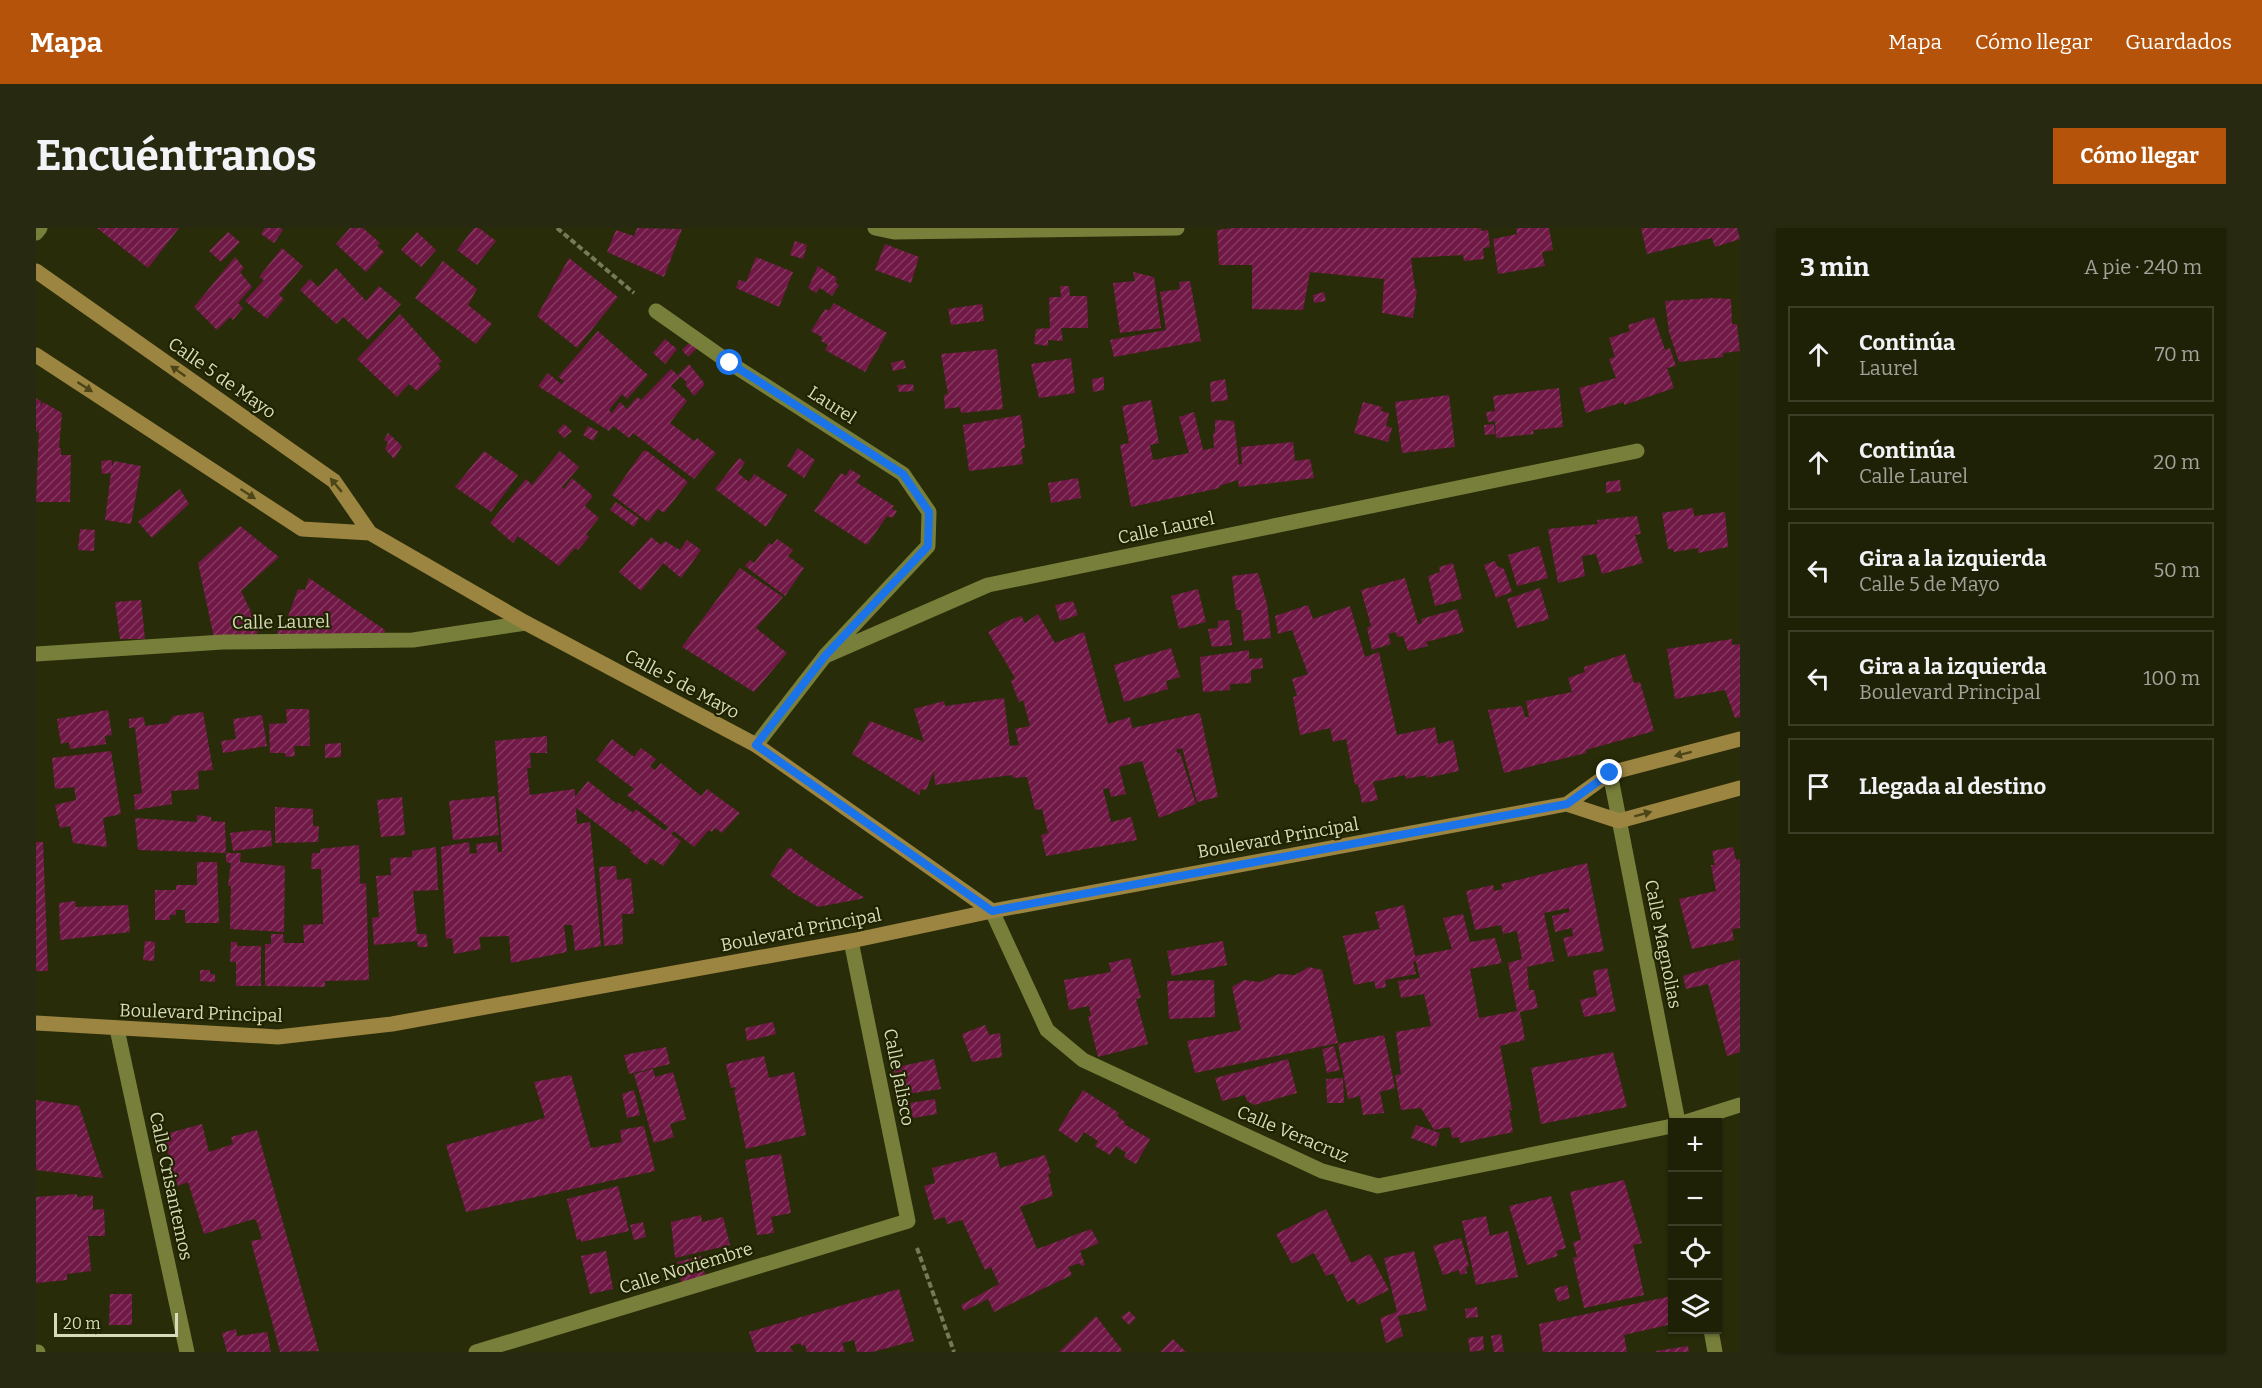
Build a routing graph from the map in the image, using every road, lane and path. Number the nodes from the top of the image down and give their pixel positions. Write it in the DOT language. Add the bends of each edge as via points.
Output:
graph roads {
  1 [pos="40,228"];
  2 [pos="557,228"];
  3 [pos="875,228"];
  4 [pos="1178,228"];
  5 [pos="36,233"];
  6 [pos="36,271"];
  7 [pos="656,311"];
  8 [pos="36,355"];
  9 [pos="1637,451"];
  10 [pos="370,533"];
  11 [pos="526,623"];
  12 [pos="36,654"];
  13 [pos="825,656"];
  14 [pos="1740,740"];
  15 [pos="756,745"];
  16 [pos="1610,773"];
  17 [pos="1740,788"];
  18 [pos="1567,804"];
  19 [pos="1619,821"];
  20 [pos="992,911"];
  21 [pos="851,941"];
  22 [pos="36,1023"];
  23 [pos="117,1029"];
  24 [pos="1740,1105"];
  25 [pos="1677,1118"];
  26 [pos="1699,1118"];
  27 [pos="1668,1127"];
  28 [pos="908,1221"];
  29 [pos="1712,1334"];
  30 [pos="187,1352"];
  31 [pos="476,1352"];
  32 [pos="954,1352"];
  33 [pos="1715,1352"];
  1 -- 5 [label="street"];
  2 -- 7 [label="path"];
  3 -- 4 [label="street" via="894,232"];
  10 -- 6 [label="street, Calle 5 de Mayo, one-way" via="334,481"];
  7 -- 13 [label="street, Laurel" via="903,474 929,512 928,546"];
  8 -- 10 [label="street, Calle 5 de Mayo, one-way" via="302,529"];
  9 -- 13 [label="street, Calle Laurel" via="988,585"];
  10 -- 11 [label="street, Calle 5 de Mayo"];
  11 -- 12 [label="street, Calle Laurel" via="413,640 223,642"];
  11 -- 15 [label="street, Calle 5 de Mayo"];
  13 -- 15 [label="street, Calle Laurel"];
  14 -- 16 [label="street, Boulevard Principal, one-way"];
  15 -- 20 [label="street, Calle 5 de Mayo"];
  16 -- 18 [label="street, Boulevard Principal"];
  16 -- 19 [label="street, Calle Magnolias"];
  19 -- 17 [label="street, one-way"];
  18 -- 19 [label="street, Boulevard Principal"];
  18 -- 20 [label="street, Boulevard Principal"];
  19 -- 25 [label="street, Calle Magnolias"];
  20 -- 21 [label="street, Boulevard Principal"];
  20 -- 27 [label="street, Calle Veracruz" via="1047,1030 1083,1060 1322,1171 1378,1186"];
  21 -- 23 [label="street, Boulevard Principal" via="393,1024 278,1037"];
  21 -- 28 [label="street, Calle Jalisco"];
  22 -- 23 [label="street, Boulevard Principal"];
  23 -- 30 [label="street, Calle Crisantemos"];
  24 -- 26 [label="street"];
  28 -- 31 [label="street, Calle Noviembre"];
  28 -- 32 [label="path"];
  29 -- 33 [label="street"];
}
